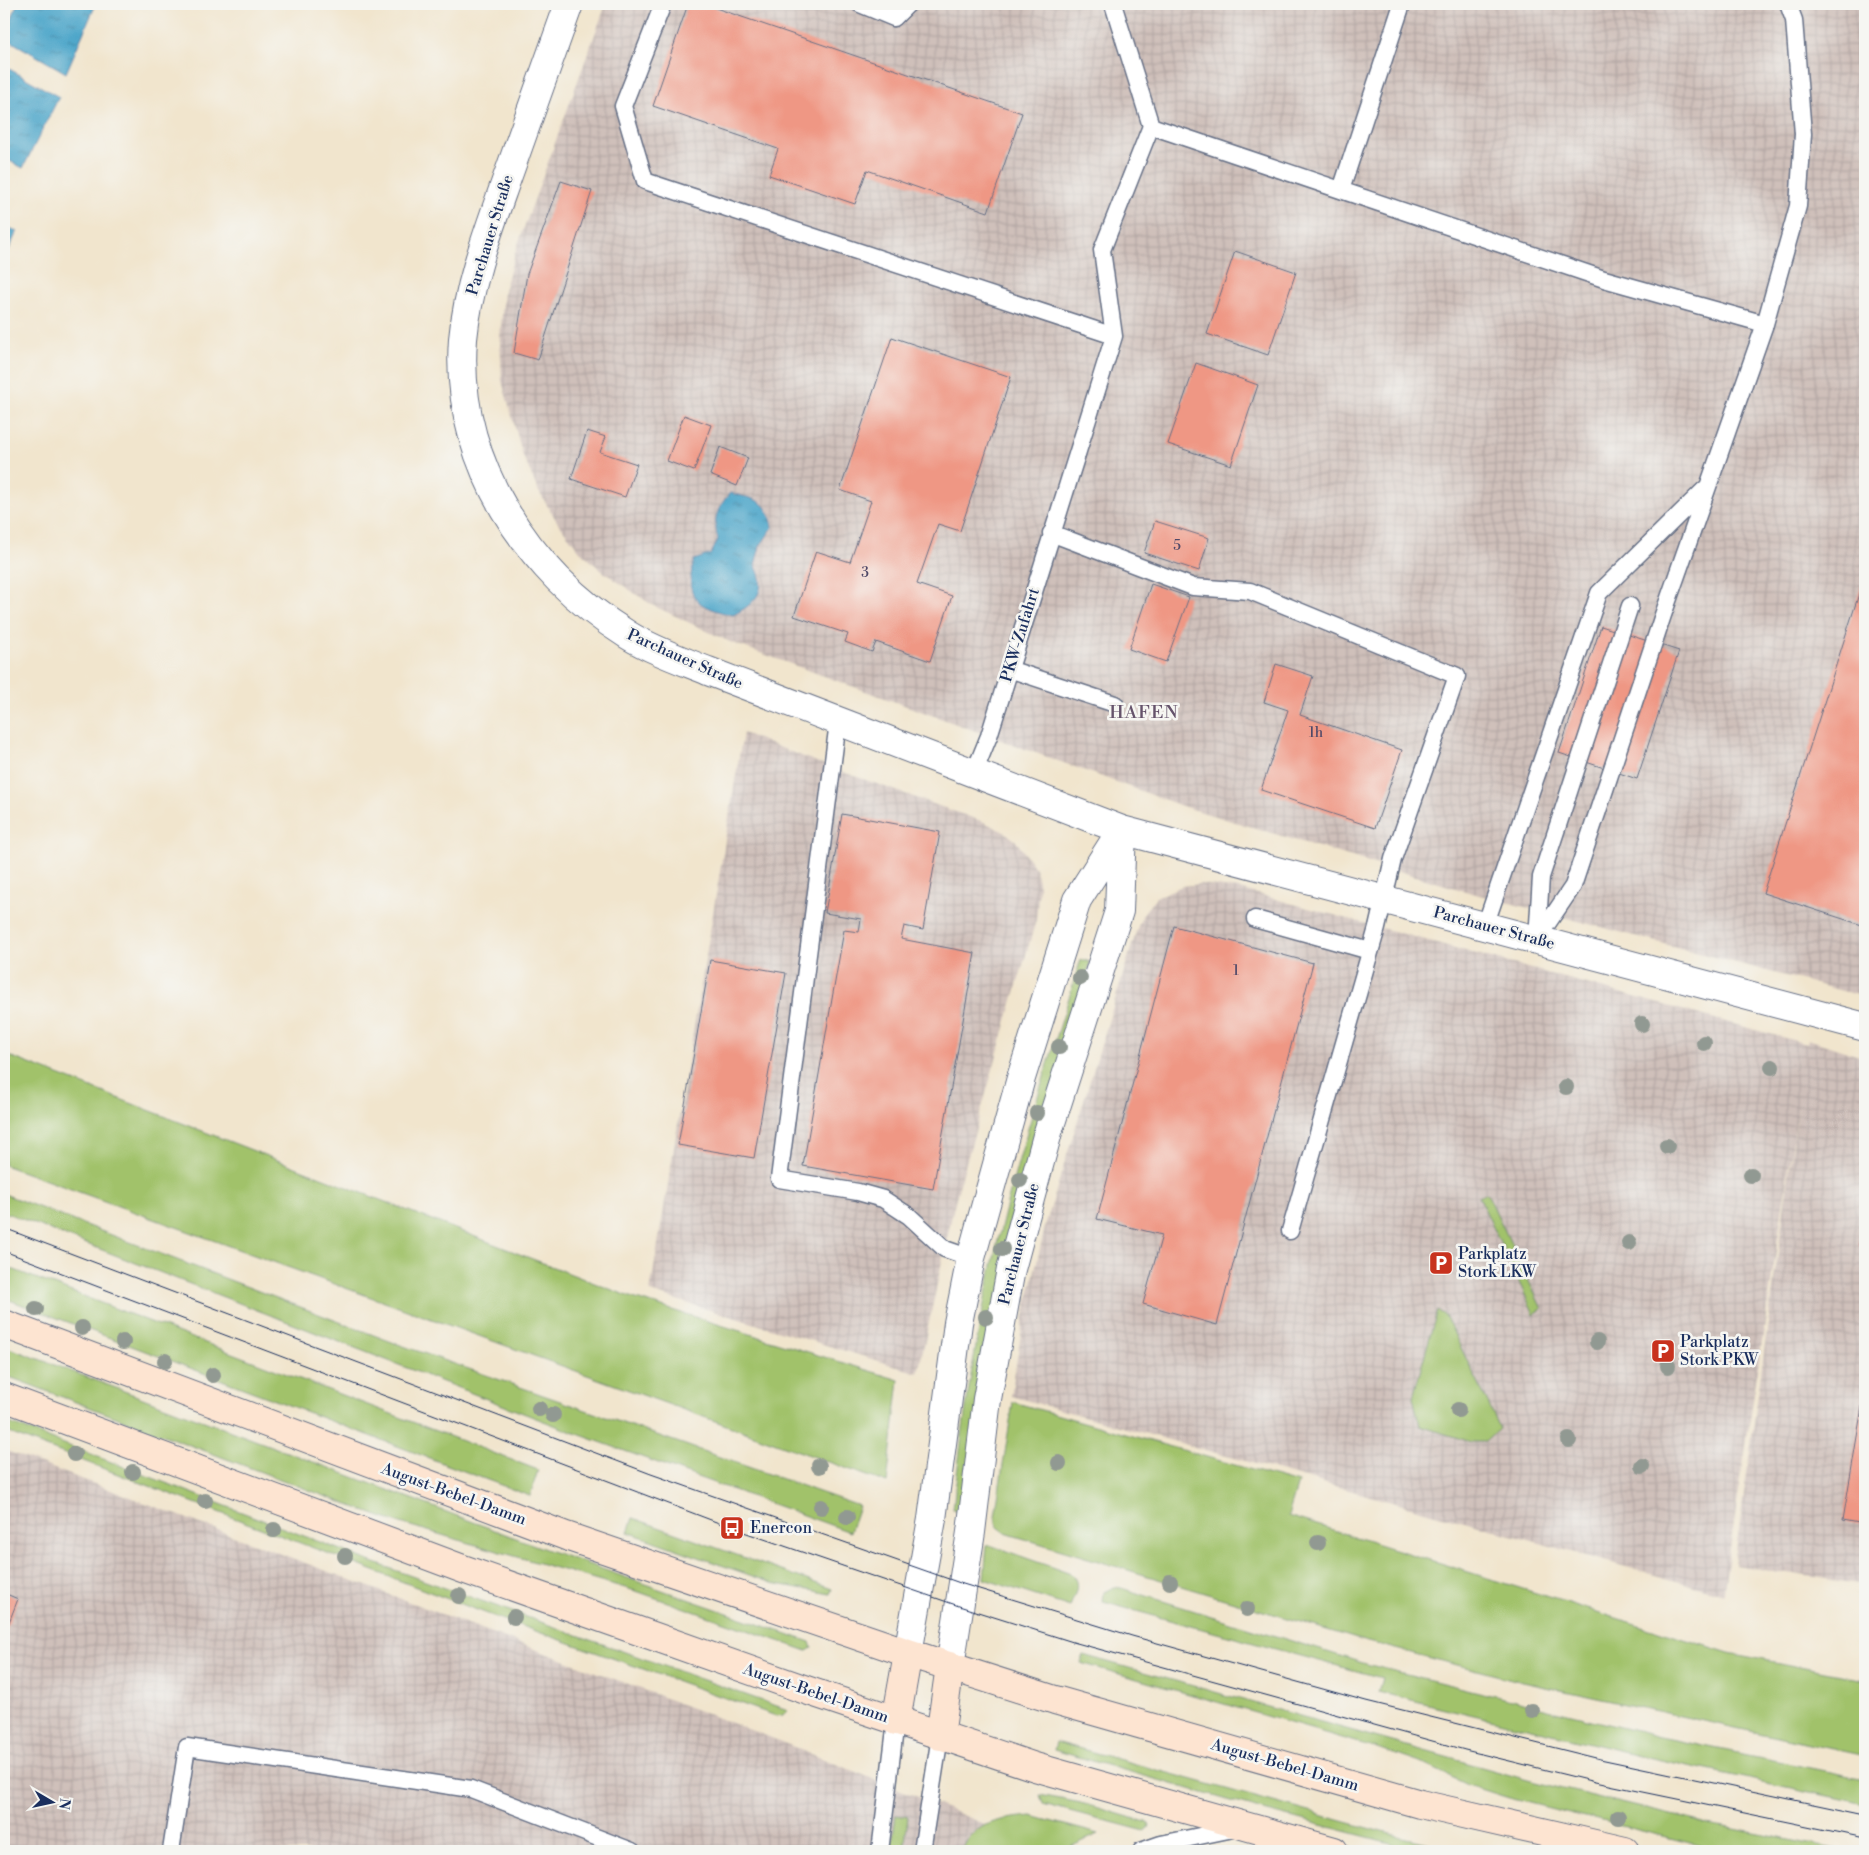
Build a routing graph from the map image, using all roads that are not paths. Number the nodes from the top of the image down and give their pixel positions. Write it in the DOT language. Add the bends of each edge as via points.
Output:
graph roads {
  1 [pos="568,4"];
  2 [pos="663,4"];
  3 [pos="860,4"];
  4 [pos="908,4"];
  5 [pos="1114,4"];
  6 [pos="1402,4"];
  7 [pos="1788,4"];
  8 [pos="1151,126"];
  9 [pos="1341,190"];
  10 [pos="1765,324"];
  11 [pos="1114,336"];
  12 [pos="1708,485"];
  13 [pos="1051,533"];
  14 [pos="1630,606"];
  15 [pos="1009,669"];
  16 [pos="1115,704"];
  17 [pos="838,722"];
  18 [pos="974,773"];
  19 [pos="1122,830"];
  20 [pos="1383,898"];
  21 [pos="1255,919"];
  22 [pos="1485,926"];
  23 [pos="1537,939"];
  24 [pos="1370,951"];
  25 [pos="1865,1027"];
  26 [pos="1290,1231"];
  27 [pos="971,1258"];
  28 [pos="4,1324"];
  29 [pos="4,1397"];
  30 [pos="908,1653"];
  31 [pos="950,1666"];
  32 [pos="896,1721"];
  33 [pos="940,1736"];
  34 [pos="1242,1827"];
  35 [pos="172,1851"];
  36 [pos="632,1851"];
  37 [pos="880,1851"];
  38 [pos="922,1851"];
  39 [pos="1141,1851"];
  40 [pos="1334,1851"];
  41 [pos="1624,1851"];
  1 -- 17 [label="street, Parchauer Straße" via="483,246 471,293 463,339 464,383 470,424 481,464 498,502 520,536 574,594 605,620 654,649"];
  2 -- 11 [label="lane" via="623,106 645,181"];
  3 -- 4 [label="lane" via="894,18"];
  5 -- 8 [label="lane"];
  6 -- 9 [label="lane"];
  7 -- 10 [label="lane" via="1794,20 1803,134 1798,206"];
  8 -- 9 [label="lane"];
  8 -- 11 [label="lane" via="1102,250"];
  9 -- 10 [label="lane" via="1604,279"];
  10 -- 12 [label="lane"];
  11 -- 13 [label="lane, PKW-Zufahrt"];
  12 -- 22 [label="lane" via="1600,593"];
  12 -- 23 [label="lane" via="1573,886"];
  13 -- 15 [label="lane, PKW-Zufahrt"];
  13 -- 20 [label="lane" via="1193,586 1250,591 1458,676 1393,859"];
  14 -- 23 [label="lane" via="1541,877"];
  15 -- 16 [label="lane"];
  15 -- 18 [label="lane, PKW-Zufahrt"];
  17 -- 18 [label="street, Parchauer Straße"];
  17 -- 27 [label="lane" via="779,1179 883,1199 909,1216 945,1249"];
  18 -- 19 [label="street, Parchauer Straße"];
  19 -- 20 [label="street, Parchauer Straße"];
  19 -- 27 [label="street" via="1077,900"];
  19 -- 31 [label="street, Parchauer Straße" via="1119,911 1048,1132 1010,1278 987,1399"];
  20 -- 22 [label="street, Parchauer Straße"];
  20 -- 24 [label="lane"];
  21 -- 24 [label="lane"];
  22 -- 23 [label="street, Parchauer Straße"];
  23 -- 25 [label="street, Parchauer Straße"];
  24 -- 26 [label="lane"];
  27 -- 30 [label="street" via="958,1323 932,1519"];
  28 -- 30 [label="main road, August-Bebel-Damm" via="566,1536"];
  29 -- 32 [label="main road, August-Bebel-Damm" via="463,1569"];
  30 -- 31 [label="main road, August-Bebel-Damm"];
  30 -- 32 [label="main road, August-Bebel-Damm"];
  31 -- 33 [label="main road"];
  31 -- 41 [label="main road, August-Bebel-Damm" via="1055,1700 1420,1804"];
  32 -- 33 [label="main road, August-Bebel-Damm"];
  32 -- 37 [label="lane"];
  33 -- 34 [label="main road, August-Bebel-Damm"];
  33 -- 38 [label="lane"];
  34 -- 39 [label="lane"];
  34 -- 40 [label="main road, August-Bebel-Damm"];
  35 -- 36 [label="lane" via="187,1747 471,1789"];
}
